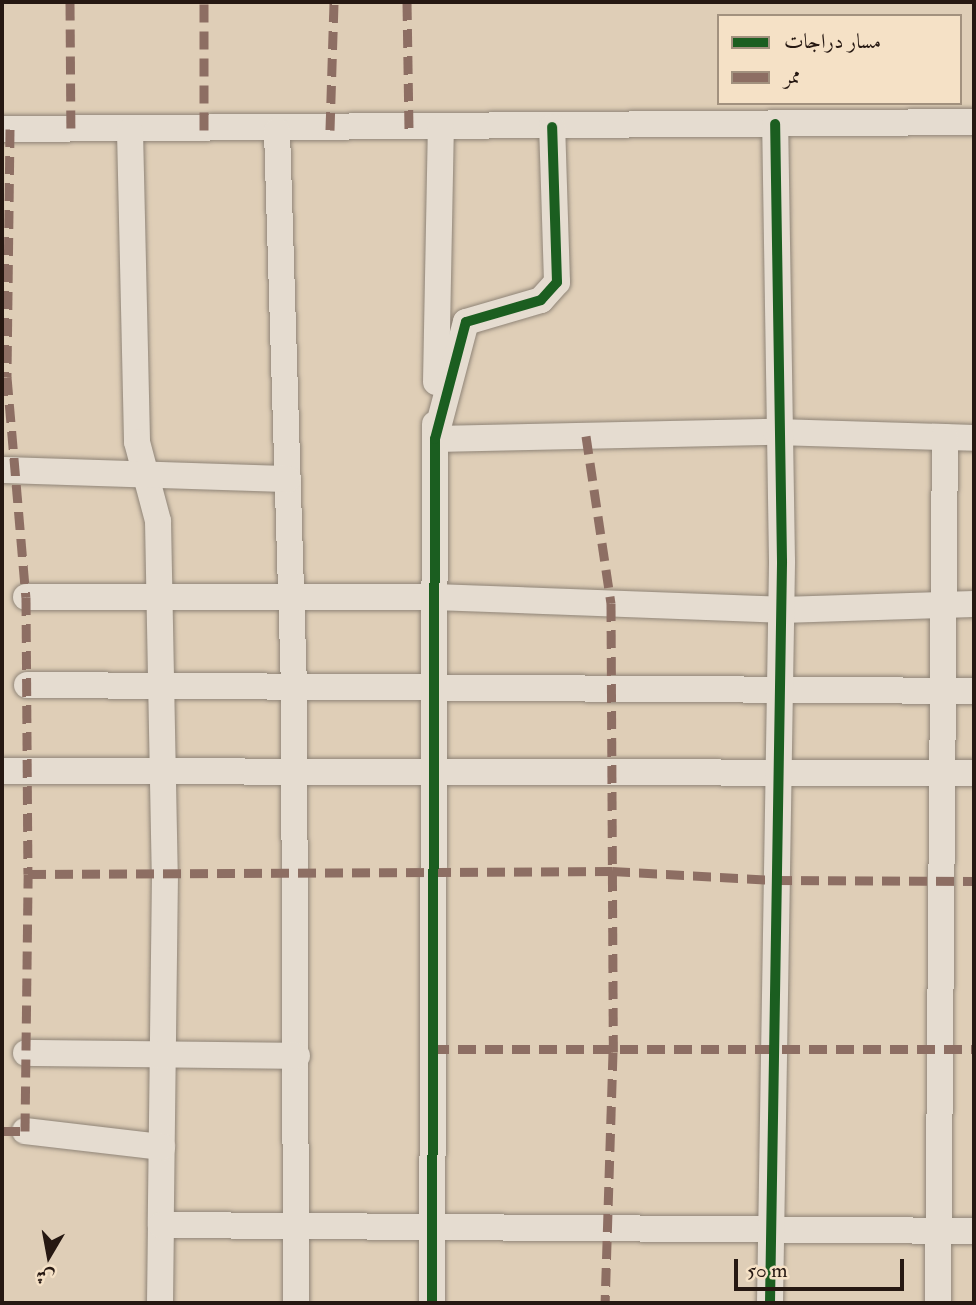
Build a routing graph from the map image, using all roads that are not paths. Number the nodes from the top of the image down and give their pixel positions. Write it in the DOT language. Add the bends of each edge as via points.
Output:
graph roads {
  1 [pos="974,122"];
  2 [pos="775,124"];
  3 [pos="552,127"];
  4 [pos="2,129"];
  5 [pos="441,129"];
  6 [pos="130,131"];
  7 [pos="277,131"];
  8 [pos="776,432"];
  9 [pos="945,437"];
  10 [pos="974,438"];
  11 [pos="435,439"];
  12 [pos="2,470"];
  13 [pos="142,477"];
  14 [pos="288,479"];
  15 [pos="26,597"];
  16 [pos="160,597"];
  17 [pos="434,597"];
  18 [pos="292,598"];
  19 [pos="943,604"];
  20 [pos="974,604"];
  21 [pos="780,610"];
  22 [pos="433,684"];
  23 [pos="27,685"];
  24 [pos="294,687"];
  25 [pos="161,690"];
  26 [pos="778,690"];
  27 [pos="974,691"];
  28 [pos="943,692"];
  29 [pos="163,769"];
  30 [pos="295,769"];
  31 [pos="433,770"];
  32 [pos="2,771"];
  33 [pos="942,772"];
  34 [pos="974,773"];
  35 [pos="776,774"];
  36 [pos="26,1053"];
  37 [pos="164,1056"];
  38 [pos="298,1056"];
  39 [pos="25,1131"];
  40 [pos="162,1147"];
  41 [pos="161,1225"];
  42 [pos="297,1225"];
  43 [pos="770,1228"];
  44 [pos="432,1230"];
  45 [pos="938,1230"];
  46 [pos="974,1231"];
  47 [pos="160,1303"];
  48 [pos="296,1303"];
  49 [pos="432,1303"];
  50 [pos="769,1303"];
  51 [pos="938,1303"];
  1 -- 2 [label="street"];
  2 -- 3 [label="street"];
  2 -- 8 [label="street"];
  3 -- 5 [label="street"];
  3 -- 11 [label="street" via="557,282 541,300 466,323"];
  4 -- 6 [label="street"];
  5 -- 7 [label="street"];
  5 -- 11 [label="street"];
  6 -- 7 [label="street"];
  6 -- 13 [label="street"];
  7 -- 14 [label="street"];
  8 -- 9 [label="street"];
  8 -- 11 [label="street"];
  8 -- 21 [label="street"];
  9 -- 10 [label="street"];
  9 -- 19 [label="street"];
  11 -- 17 [label="street"];
  12 -- 13 [label="street"];
  13 -- 14 [label="street"];
  13 -- 16 [label="street" via="158,521"];
  14 -- 18 [label="street"];
  15 -- 16 [label="street"];
  16 -- 18 [label="street"];
  16 -- 25 [label="street"];
  17 -- 18 [label="street"];
  17 -- 21 [label="street"];
  17 -- 22 [label="street"];
  18 -- 24 [label="street"];
  19 -- 20 [label="street"];
  19 -- 21 [label="street"];
  19 -- 28 [label="street"];
  21 -- 26 [label="street"];
  22 -- 24 [label="street"];
  22 -- 26 [label="street"];
  22 -- 31 [label="street"];
  23 -- 25 [label="street"];
  24 -- 25 [label="street"];
  24 -- 30 [label="street"];
  25 -- 29 [label="street"];
  26 -- 28 [label="street"];
  26 -- 35 [label="street"];
  27 -- 28 [label="street"];
  28 -- 33 [label="street"];
  29 -- 30 [label="street"];
  29 -- 32 [label="street"];
  29 -- 37 [label="street"];
  30 -- 31 [label="street"];
  30 -- 38 [label="street"];
  31 -- 35 [label="street"];
  31 -- 44 [label="street"];
  33 -- 34 [label="street"];
  33 -- 35 [label="street"];
  33 -- 45 [label="street"];
  35 -- 43 [label="street"];
  36 -- 37 [label="street"];
  37 -- 38 [label="street"];
  37 -- 40 [label="street"];
  38 -- 42 [label="street"];
  39 -- 40 [label="street"];
  40 -- 41 [label="street"];
  41 -- 42 [label="street"];
  41 -- 47 [label="street"];
  42 -- 44 [label="street"];
  42 -- 48 [label="street"];
  43 -- 44 [label="street"];
  43 -- 45 [label="street"];
  43 -- 50 [label="street"];
  44 -- 49 [label="street"];
  45 -- 46 [label="street"];
  45 -- 51 [label="street"];
}
